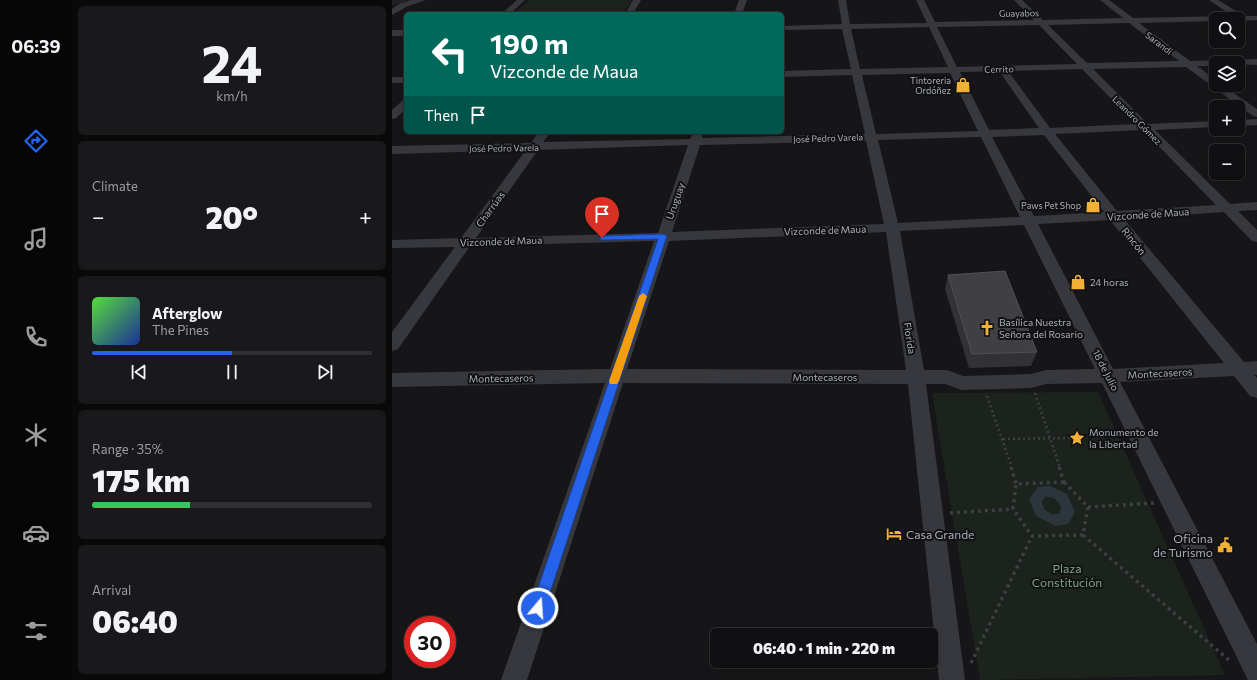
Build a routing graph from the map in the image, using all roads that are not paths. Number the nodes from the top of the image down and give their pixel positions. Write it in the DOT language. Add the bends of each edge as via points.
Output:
graph roads {
  1 [pos="422,0"];
  2 [pos="520,0"];
  3 [pos="638,0"];
  4 [pos="743,0"];
  5 [pos="842,0"];
  6 [pos="920,0"];
  7 [pos="930,0"];
  8 [pos="1018,0"];
  9 [pos="1104,0"];
  10 [pos="1213,0"];
  11 [pos="507,12"];
  12 [pos="630,12"];
  13 [pos="739,12"];
  14 [pos="1232,12"];
  15 [pos="392,13"];
  16 [pos="1245,18"];
  17 [pos="1257,18"];
  18 [pos="1209,19"];
  19 [pos="1245,20"];
  20 [pos="1131,21"];
  21 [pos="939,22"];
  22 [pos="1040,23"];
  23 [pos="846,27"];
  24 [pos="1257,27"];
  25 [pos="784,28"];
  26 [pos="392,33"];
  27 [pos="404,33"];
  28 [pos="1245,62"];
  29 [pos="1257,62"];
  30 [pos="1209,63"];
  31 [pos="1187,64"];
  32 [pos="958,66"];
  33 [pos="1084,66"];
  34 [pos="1002,69"];
  35 [pos="858,72"];
  36 [pos="784,74"];
  37 [pos="392,80"];
  38 [pos="404,80"];
  39 [pos="1209,80"];
  40 [pos="1226,92"];
  41 [pos="404,105"];
  42 [pos="1257,114"];
  43 [pos="392,116"];
  44 [pos="1257,122"];
  45 [pos="1245,123"];
  46 [pos="1209,124"];
  47 [pos="1145,128"];
  48 [pos="1047,131"];
  49 [pos="544,134"];
  50 [pos="985,134"];
  51 [pos="697,137"];
  52 [pos="871,137"];
  53 [pos="534,147"];
  54 [pos="392,150"];
  55 [pos="1257,206"];
  56 [pos="1228,209"];
  57 [pos="1114,216"];
  58 [pos="1030,220"];
  59 [pos="892,227"];
  60 [pos="663,236"];
  61 [pos="1257,238"];
  62 [pos="466,242"];
  63 [pos="392,244"];
  64 [pos="392,344"];
  65 [pos="1257,368"];
  66 [pos="1238,369"];
  67 [pos="616,376"];
  68 [pos="1109,376"];
  69 [pos="916,378"];
  70 [pos="392,380"];
  71 [pos="1257,391"];
  72 [pos="1257,671"];
  73 [pos="514,680"];
  74 [pos="952,680"];
  1 -- 15 [label="street" via="409,2"];
  2 -- 11 [label="street"];
  3 -- 12 [label="street"];
  4 -- 13 [label="street"];
  5 -- 23 [label="street, Florida"];
  6 -- 21 [label="street"];
  7 -- 21 [label="street"];
  8 -- 22 [label="street, Leandro Gómez"];
  9 -- 20 [label="street, Sarandí"];
  10 -- 14 [label="street"];
  16 -- 17 [label="street, Guayabos"];
  18 -- 20 [label="street, Guayabos"];
  19 -- 24 [label="street"];
  20 -- 22 [label="street, Guayabos"];
  20 -- 31 [label="street, Sarandí"];
  21 -- 22 [label="street, Guayabos"];
  21 -- 23 [label="street, Guayabos"];
  21 -- 32 [label="street, 18 de Julio"];
  22 -- 33 [label="street, Leandro Gómez"];
  23 -- 25 [label="street, Guayabos"];
  23 -- 35 [label="street, Florida"];
  26 -- 27 [label="street"];
  28 -- 29 [label="street, Cerrito"];
  30 -- 31 [label="street, Cerrito"];
  31 -- 33 [label="street, Cerrito"];
  31 -- 39 [label="street, Sarandí"];
  32 -- 34 [label="street, Cerrito"];
  32 -- 35 [label="street, Cerrito"];
  32 -- 50 [label="street, 18 de Julio"];
  33 -- 34 [label="street, Cerrito"];
  33 -- 47 [label="street, Leandro Gómez"];
  34 -- 48 [label="street, Rincón"];
  35 -- 36 [label="street, Cerrito"];
  35 -- 52 [label="street, Florida"];
  37 -- 38 [label="street"];
  40 -- 42 [label="street, Sarandí"];
  41 -- 43 [label="street"];
  44 -- 45 [label="street"];
  46 -- 47 [label="street, José Pedro Varela"];
  47 -- 48 [label="street, José Pedro Varela"];
  47 -- 56 [label="street, Leandro Gómez"];
  48 -- 50 [label="street, José Pedro Varela"];
  48 -- 57 [label="street, Rincón"];
  49 -- 53 [label="street, Charrúas"];
  50 -- 52 [label="street, José Pedro Varela"];
  50 -- 58 [label="street, 18 de Julio"];
  51 -- 52 [label="street, José Pedro Varela"];
  51 -- 53 [label="street, José Pedro Varela"];
  51 -- 60 [label="street, Uruguay"];
  52 -- 59 [label="street, Florida"];
  53 -- 54 [label="street, José Pedro Varela"];
  53 -- 62 [label="street, Charrúas"];
  55 -- 56 [label="street, Vizconde de Maua"];
  56 -- 57 [label="street, Vizconde de Maua"];
  56 -- 61 [label="street, Leandro Gómez"];
  57 -- 58 [label="street, Vizconde de Maua"];
  57 -- 66 [label="street, Rincón"];
  58 -- 59 [label="street, Vizconde de Maua"];
  58 -- 68 [label="street, 18 de Julio"];
  59 -- 60 [label="street, Vizconde de Maua"];
  59 -- 69 [label="street, Florida"];
  60 -- 62 [label="street, Vizconde de Maua"];
  60 -- 67 [label="street, Uruguay"];
  62 -- 63 [label="street, Vizconde de Maua"];
  62 -- 64 [label="street, Charrúas"];
  65 -- 66 [label="street, Montecaseros"];
  66 -- 68 [label="street, Montecaseros"];
  66 -- 71 [label="street, Rincón"];
  67 -- 69 [label="street, Montecaseros"];
  67 -- 70 [label="street, Montecaseros"];
  67 -- 73 [label="street, Uruguay"];
  68 -- 69 [label="street, Montecaseros" via="962,383 947,378"];
  68 -- 72 [label="street, 18 de Julio"];
  69 -- 74 [label="street, Florida"];
}
